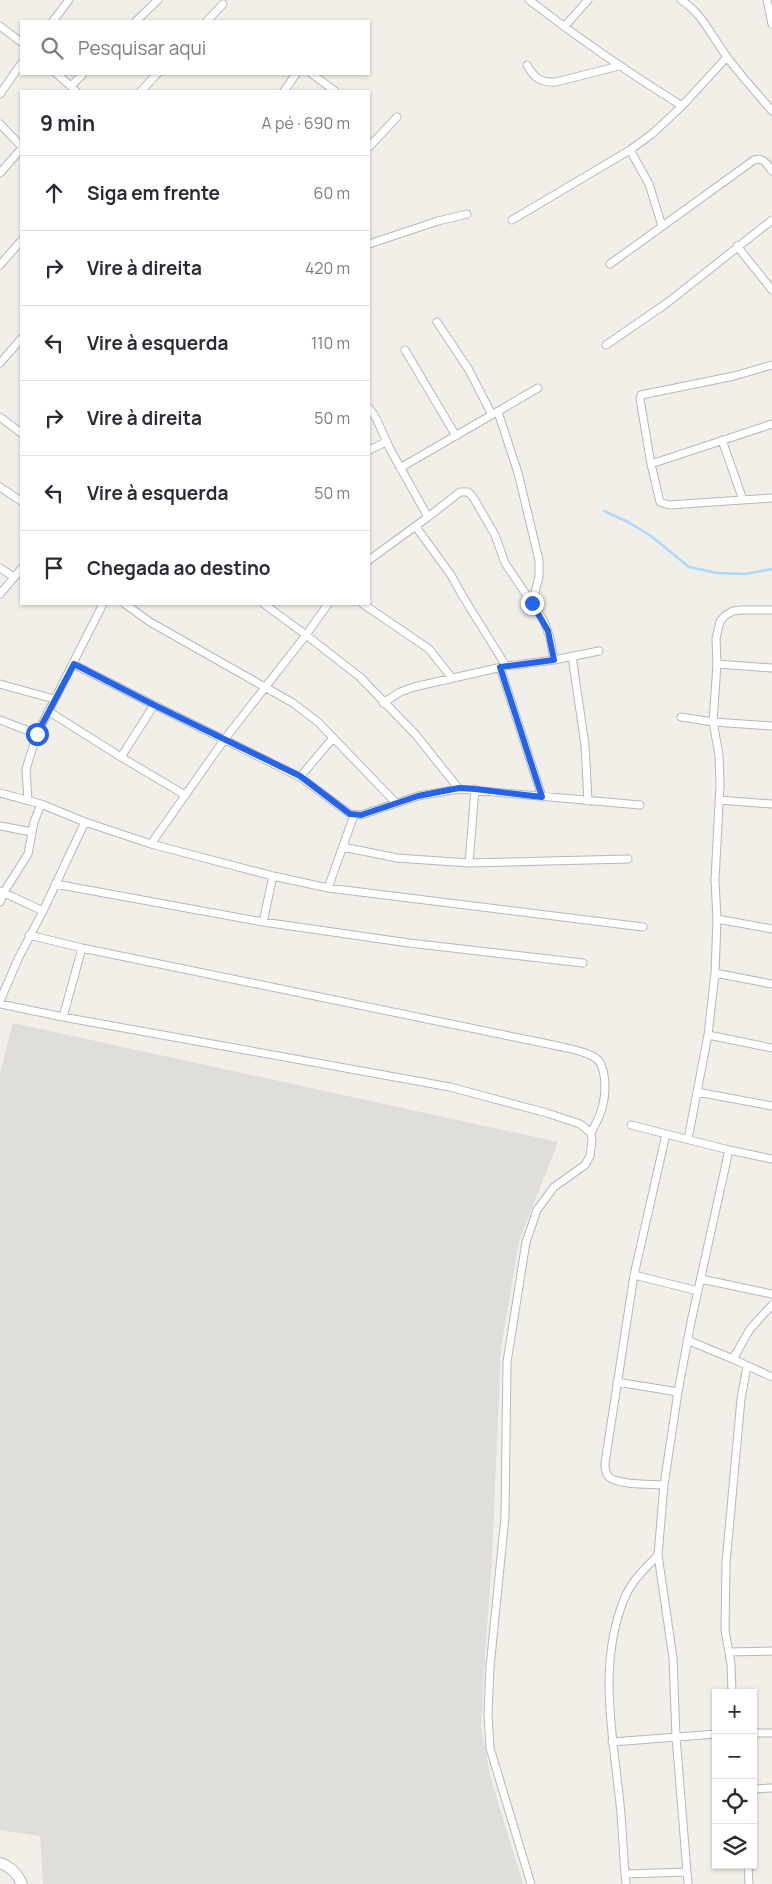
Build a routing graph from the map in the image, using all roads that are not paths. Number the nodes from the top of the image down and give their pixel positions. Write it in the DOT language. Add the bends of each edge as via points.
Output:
graph roads {
  1 [pos="69,0"];
  2 [pos="158,0"];
  3 [pos="528,0"];
  4 [pos="588,0"];
  5 [pos="681,0"];
  6 [pos="767,0"];
  7 [pos="223,4"];
  8 [pos="53,20"];
  9 [pos="137,20"];
  10 [pos="208,20"];
  11 [pos="772,24"];
  12 [pos="0,26"];
  13 [pos="564,28"];
  14 [pos="20,41"];
  15 [pos="727,57"];
  16 [pos="20,65"];
  17 [pos="527,65"];
  18 [pos="619,66"];
  19 [pos="58,75"];
  20 [pos="82,75"];
  21 [pos="157,75"];
  22 [pos="295,75"];
  23 [pos="313,75"];
  24 [pos="73,89"];
  25 [pos="142,90"];
  26 [pos="285,90"];
  27 [pos="334,90"];
  28 [pos="0,94"];
  29 [pos="682,106"];
  30 [pos="771,106"];
  31 [pos="397,117"];
  32 [pos="0,124"];
  33 [pos="370,146"];
  34 [pos="20,147"];
  35 [pos="20,149"];
  36 [pos="630,150"];
  37 [pos="772,171"];
  38 [pos="0,173"];
  39 [pos="467,214"];
  40 [pos="512,220"];
  41 [pos="772,220"];
  42 [pos="662,226"];
  43 [pos="20,242"];
  44 [pos="370,244"];
  45 [pos="737,246"];
  46 [pos="610,264"];
  47 [pos="0,265"];
  48 [pos="772,290"];
  49 [pos="437,322"];
  50 [pos="20,340"];
  51 [pos="606,344"];
  52 [pos="404,350"];
  53 [pos="0,363"];
  54 [pos="772,365"];
  55 [pos="538,388"];
  56 [pos="370,409"];
  57 [pos="495,413"];
  58 [pos="0,417"];
  59 [pos="772,424"];
  60 [pos="20,431"];
  61 [pos="456,436"];
  62 [pos="722,440"];
  63 [pos="386,442"];
  64 [pos="370,450"];
  65 [pos="651,464"];
  66 [pos="400,468"];
  67 [pos="0,487"];
  68 [pos="772,498"];
  69 [pos="20,500"];
  70 [pos="743,500"];
  71 [pos="428,517"];
  72 [pos="416,527"];
  73 [pos="370,559"];
  74 [pos="0,568"];
  75 [pos="20,570"];
  76 [pos="14,577"];
  77 [pos="0,594"];
  78 [pos="532,603"];
  79 [pos="103,605"];
  80 [pos="126,605"];
  81 [pos="265,605"];
  82 [pos="327,605"];
  83 [pos="364,605"];
  84 [pos="772,610"];
  85 [pos="306,635"];
  86 [pos="599,651"];
  87 [pos="572,656"];
  88 [pos="554,660"];
  89 [pos="74,664"];
  90 [pos="717,664"];
  91 [pos="503,667"];
  92 [pos="772,668"];
  93 [pos="452,678"];
  94 [pos="0,684"];
  95 [pos="264,687"];
  96 [pos="54,699"];
  97 [pos="384,703"];
  98 [pos="154,705"];
  99 [pos="48,711"];
  100 [pos="681,717"];
  101 [pos="0,720"];
  102 [pos="713,722"];
  103 [pos="772,726"];
  104 [pos="37,734"];
  105 [pos="333,738"];
  106 [pos="224,740"];
  107 [pos="121,757"];
  108 [pos="300,776"];
  109 [pos="459,788"];
  110 [pos="475,789"];
  111 [pos="0,793"];
  112 [pos="185,795"];
  113 [pos="542,797"];
  114 [pos="28,800"];
  115 [pos="719,800"];
  116 [pos="588,801"];
  117 [pos="396,803"];
  118 [pos="41,804"];
  119 [pos="772,804"];
  120 [pos="640,805"];
  121 [pos="354,814"];
  122 [pos="85,822"];
  123 [pos="0,826"];
  124 [pos="32,832"];
  125 [pos="151,844"];
  126 [pos="343,847"];
  127 [pos="628,859"];
  128 [pos="469,863"];
  129 [pos="273,876"];
  130 [pos="56,884"];
  131 [pos="328,888"];
  132 [pos="2,892"];
  133 [pos="0,902"];
  134 [pos="43,911"];
  135 [pos="717,919"];
  136 [pos="263,922"];
  137 [pos="643,927"];
  138 [pos="772,929"];
  139 [pos="29,935"];
  140 [pos="82,948"];
  141 [pos="583,963"];
  142 [pos="715,973"];
  143 [pos="772,984"];
  144 [pos="0,1002"];
  145 [pos="63,1017"];
  146 [pos="708,1035"];
  147 [pos="772,1048"];
  148 [pos="697,1092"];
  149 [pos="772,1106"];
  150 [pos="631,1124"];
  151 [pos="590,1133"];
  152 [pos="666,1134"];
  153 [pos="688,1139"];
  154 [pos="729,1150"];
  155 [pos="772,1159"];
  156 [pos="634,1275"];
  157 [pos="701,1279"];
  158 [pos="698,1291"];
  159 [pos="772,1294"];
  160 [pos="772,1305"];
  161 [pos="687,1340"];
  162 [pos="733,1359"];
  163 [pos="746,1366"];
  164 [pos="772,1377"];
  165 [pos="617,1382"];
  166 [pos="678,1392"];
  167 [pos="664,1485"];
  168 [pos="658,1555"];
  169 [pos="772,1651"];
  170 [pos="729,1652"];
  171 [pos="732,1689"];
  172 [pos="757,1733"];
  173 [pos="772,1733"];
  174 [pos="712,1734"];
  175 [pos="676,1736"];
  176 [pos="612,1742"];
  177 [pos="772,1788"];
  178 [pos="757,1790"];
  179 [pos="0,1862"];
  180 [pos="748,1869"];
  181 [pos="687,1872"];
  182 [pos="625,1874"];
  183 [pos="22,1884"];
  184 [pos="531,1884"];
  185 [pos="626,1884"];
  186 [pos="688,1884"];
  187 [pos="749,1884"];
  1 -- 8 [label="street"];
  2 -- 9 [label="street"];
  3 -- 13 [label="street"];
  4 -- 13 [label="street"];
  5 -- 15 [label="street" via="702,18"];
  6 -- 11 [label="street"];
  7 -- 10 [label="street"];
  12 -- 14 [label="street"];
  13 -- 18 [label="street"];
  15 -- 29 [label="street"];
  15 -- 30 [label="street"];
  16 -- 28 [label="street"];
  17 -- 18 [label="street" via="535,78 548,83"];
  18 -- 29 [label="street"];
  19 -- 24 [label="street"];
  20 -- 24 [label="street"];
  21 -- 25 [label="street"];
  22 -- 26 [label="street"];
  23 -- 27 [label="street"];
  29 -- 36 [label="street"];
  31 -- 33 [label="street"];
  32 -- 34 [label="street"];
  35 -- 38 [label="street"];
  36 -- 40 [label="street"];
  36 -- 42 [label="street" via="649,184"];
  37 -- 42 [label="street" via="765,162 754,160"];
  39 -- 44 [label="street"];
  41 -- 45 [label="street"];
  42 -- 46 [label="street"];
  43 -- 47 [label="street"];
  45 -- 48 [label="street"];
  45 -- 51 [label="street" via="667,303"];
  49 -- 57 [label="street"];
  50 -- 53 [label="street"];
  52 -- 61 [label="street"];
  54 -- 65 [label="street" via="641,396"];
  55 -- 57 [label="street"];
  56 -- 63 [label="street"];
  57 -- 61 [label="street"];
  57 -- 78 [label="street" via="518,473 539,560 538,585"];
  58 -- 60 [label="street"];
  59 -- 62 [label="street"];
  61 -- 66 [label="street"];
  62 -- 65 [label="street"];
  62 -- 70 [label="street"];
  63 -- 64 [label="street"];
  63 -- 66 [label="street"];
  65 -- 70 [label="street" via="660,502 664,504"];
  66 -- 71 [label="street"];
  67 -- 69 [label="street"];
  68 -- 70 [label="street"];
  71 -- 72 [label="street"];
  71 -- 78 [label="street" via="460,492 468,492 495,535 505,562"];
  72 -- 73 [label="street"];
  72 -- 91 [label="street" via="451,574"];
  74 -- 76 [label="street"];
  75 -- 76 [label="street"];
  76 -- 77 [label="street"];
  78 -- 88 [label="street" via="548,631"];
  79 -- 89 [label="street"];
  80 -- 95 [label="street" via="150,622"];
  81 -- 85 [label="street"];
  82 -- 85 [label="street"];
  83 -- 93 [label="street" via="429,650"];
  84 -- 90 [label="street" via="741,610 726,615 720,621 716,639"];
  85 -- 95 [label="street"];
  85 -- 97 [label="street" via="360,677"];
  86 -- 87 [label="street"];
  87 -- 88 [label="street"];
  87 -- 116 [label="street" via="585,745"];
  88 -- 91 [label="street"];
  89 -- 96 [label="street"];
  89 -- 98 [label="street"];
  90 -- 92 [label="street"];
  90 -- 102 [label="street"];
  91 -- 93 [label="street"];
  91 -- 113 [label="street"];
  93 -- 97 [label="street" via="410,688"];
  94 -- 96 [label="street"];
  95 -- 105 [label="street" via="308,714"];
  95 -- 106 [label="street"];
  96 -- 99 [label="street"];
  97 -- 109 [label="street" via="416,735"];
  98 -- 106 [label="street"];
  98 -- 107 [label="street"];
  99 -- 104 [label="street"];
  99 -- 107 [label="street"];
  100 -- 102 [label="street"];
  101 -- 104 [label="street"];
  102 -- 103 [label="street"];
  102 -- 115 [label="street" via="719,755"];
  104 -- 114 [label="street" via="26,769"];
  105 -- 108 [label="street"];
  105 -- 117 [label="street"];
  106 -- 108 [label="street"];
  106 -- 112 [label="street"];
  107 -- 112 [label="street"];
  108 -- 121 [label="street" via="345,811"];
  109 -- 110 [label="street"];
  109 -- 117 [label="street"];
  110 -- 113 [label="street"];
  110 -- 128 [label="street"];
  111 -- 114 [label="street"];
  112 -- 125 [label="street"];
  113 -- 116 [label="street"];
  114 -- 118 [label="street"];
  115 -- 119 [label="street"];
  115 -- 135 [label="street" via="715,880"];
  116 -- 120 [label="street"];
  117 -- 121 [label="street" via="366,814"];
  118 -- 122 [label="street"];
  118 -- 124 [label="street"];
  121 -- 126 [label="street"];
  122 -- 125 [label="street"];
  122 -- 130 [label="street"];
  123 -- 124 [label="street"];
  124 -- 132 [label="street" via="28,854 10,885"];
  125 -- 129 [label="street"];
  126 -- 128 [label="street" via="397,858"];
  126 -- 131 [label="street"];
  127 -- 128 [label="street"];
  129 -- 131 [label="street"];
  129 -- 136 [label="street"];
  130 -- 134 [label="street"];
  130 -- 136 [label="street"];
  131 -- 137 [label="street"];
  132 -- 133 [label="street"];
  132 -- 134 [label="street"];
  134 -- 139 [label="street"];
  135 -- 138 [label="street"];
  135 -- 142 [label="street"];
  136 -- 141 [label="street"];
  139 -- 140 [label="street"];
  139 -- 144 [label="street"];
  140 -- 145 [label="street"];
  140 -- 151 [label="street" via="585,1053 600,1061 604,1084 604,1104"];
  142 -- 143 [label="street"];
  142 -- 146 [label="street"];
  144 -- 145 [label="street"];
  145 -- 151 [label="street" via="450,1087 547,1113 580,1124"];
  146 -- 147 [label="street"];
  146 -- 148 [label="street"];
  148 -- 149 [label="street"];
  148 -- 153 [label="street"];
  150 -- 152 [label="street"];
  151 -- 184 [label="street" via="590,1156 585,1165 554,1187 532,1222 507,1362 504,1517 488,1714 490,1748"];
  152 -- 153 [label="street"];
  152 -- 156 [label="street"];
  153 -- 154 [label="street"];
  154 -- 155 [label="street"];
  154 -- 157 [label="street"];
  156 -- 158 [label="street"];
  156 -- 165 [label="street"];
  157 -- 158 [label="street"];
  157 -- 159 [label="street"];
  158 -- 161 [label="street"];
  160 -- 162 [label="street" via="750,1329"];
  161 -- 162 [label="street"];
  161 -- 166 [label="street"];
  162 -- 163 [label="street"];
  163 -- 164 [label="street"];
  163 -- 170 [label="street" via="726,1564 725,1630"];
  165 -- 166 [label="street"];
  165 -- 167 [label="street" via="606,1452 606,1473 610,1479 620,1482"];
  166 -- 167 [label="street"];
  167 -- 168 [label="street"];
  168 -- 175 [label="street" via="673,1658"];
  168 -- 176 [label="street" via="630,1588 613,1637 609,1669"];
  169 -- 170 [label="street"];
  170 -- 171 [label="street"];
  172 -- 173 [label="street"];
  174 -- 175 [label="street"];
  175 -- 176 [label="street"];
  175 -- 181 [label="street"];
  176 -- 182 [label="street"];
  177 -- 178 [label="street"];
  179 -- 183 [label="street" via="12,1869"];
  180 -- 187 [label="street"];
  181 -- 182 [label="street"];
  181 -- 186 [label="street"];
  182 -- 185 [label="street"];
}
